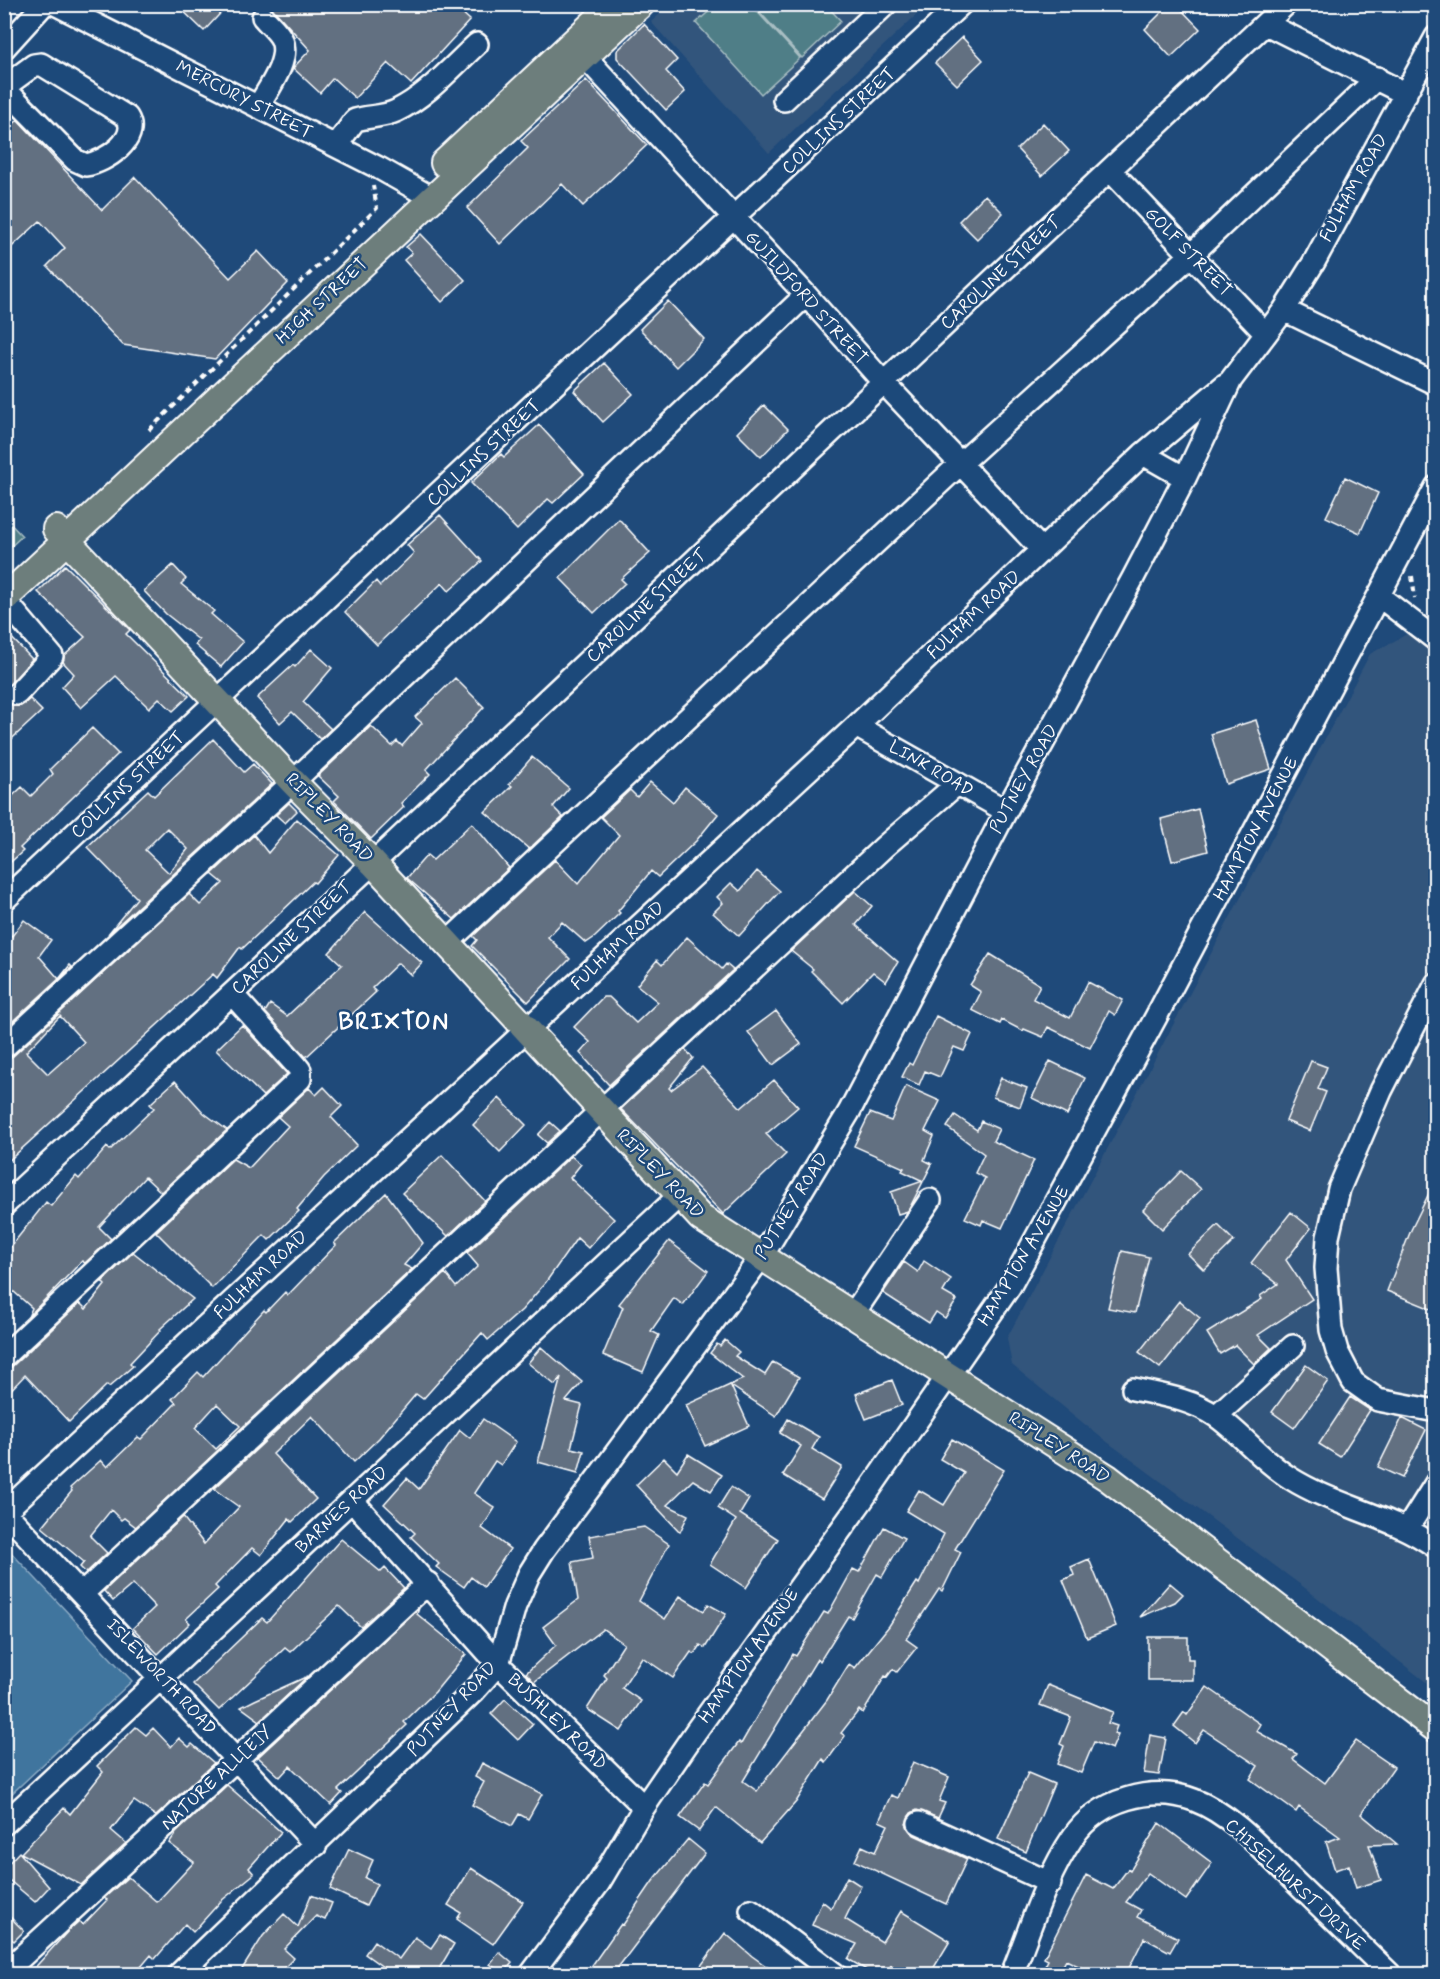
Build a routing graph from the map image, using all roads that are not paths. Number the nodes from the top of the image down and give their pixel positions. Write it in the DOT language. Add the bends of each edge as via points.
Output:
graph roads {
  1 [pos="44,4"];
  2 [pos="55,4"];
  3 [pos="614,4"];
  4 [pos="641,4"];
  5 [pos="886,4"];
  6 [pos="961,4"];
  7 [pos="1287,4"];
  8 [pos="263,17"];
  9 [pos="1266,24"];
  10 [pos="1436,37"];
  11 [pos="477,44"];
  12 [pos="4,48"];
  13 [pos="579,50"];
  14 [pos="1377,78"];
  15 [pos="4,88"];
  16 [pos="1406,94"];
  17 [pos="784,100"];
  18 [pos="258,107"];
  19 [pos="336,146"];
  20 [pos="1110,170"];
  21 [pos="424,193"];
  22 [pos="735,219"];
  23 [pos="1191,255"];
  24 [pos="806,296"];
  25 [pos="1284,310"];
  26 [pos="1266,334"];
  27 [pos="1231,380"];
  28 [pos="884,384"];
  29 [pos="1436,384"];
  30 [pos="1143,454"];
  31 [pos="960,464"];
  32 [pos="1185,478"];
  33 [pos="1436,487"];
  34 [pos="61,534"];
  35 [pos="1042,550"];
  36 [pos="4,576"];
  37 [pos="1379,596"];
  38 [pos="4,599"];
  39 [pos="1436,639"];
  40 [pos="17,694"];
  41 [pos="218,701"];
  42 [pos="856,726"];
  43 [pos="292,782"];
  44 [pos="957,784"];
  45 [pos="1006,811"];
  46 [pos="373,863"];
  47 [pos="4,900"];
  48 [pos="447,943"];
  49 [pos="1436,984"];
  50 [pos="232,994"];
  51 [pos="526,1030"];
  52 [pos="4,1047"];
  53 [pos="600,1110"];
  54 [pos="680,1196"];
  55 [pos="930,1200"];
  56 [pos="4,1205"];
  57 [pos="762,1256"];
  58 [pos="852,1316"];
  59 [pos="1293,1346"];
  60 [pos="4,1356"];
  61 [pos="948,1377"];
  62 [pos="1133,1389"];
  63 [pos="1436,1411"];
  64 [pos="1216,1416"];
  65 [pos="1436,1483"];
  66 [pos="352,1500"];
  67 [pos="5,1511"];
  68 [pos="1407,1529"];
  69 [pos="1436,1547"];
  70 [pos="428,1583"];
  71 [pos="83,1593"];
  72 [pos="498,1664"];
  73 [pos="161,1678"];
  74 [pos="1436,1729"];
  75 [pos="237,1760"];
  76 [pos="644,1807"];
  77 [pos="919,1823"];
  78 [pos="4,1824"];
  79 [pos="316,1845"];
  80 [pos="1050,1883"];
  81 [pos="751,1910"];
  82 [pos="4,1973"];
  83 [pos="179,1974"];
  84 [pos="531,1974"];
  85 [pos="835,1974"];
  86 [pos="1012,1974"];
  87 [pos="1390,1974"];
  1 -- 12 [label="street"];
  2 -- 18 [label="street, MERCURY STREET"];
  3 -- 13 [label="main road, HIGH STREET"];
  4 -- 13 [label="main road, HIGH STREET"];
  5 -- 17 [label="street"];
  6 -- 22 [label="street, COLLINS STREET"];
  7 -- 9 [label="street, CAROLINE STREET"];
  8 -- 18 [label="street" via="282,39 284,52"];
  9 -- 14 [label="street"];
  9 -- 20 [label="street, CAROLINE STREET"];
  10 -- 16 [label="street, FULHAM ROAD"];
  11 -- 19 [label="street" via="425,92 397,110 355,120"];
  13 -- 21 [label="main road, HIGH STREET"];
  13 -- 22 [label="street, GUILDFORD STREET"];
  14 -- 16 [label="street"];
  14 -- 23 [label="street"];
  15 -- 15 [label="street" via="75,160 86,165 107,159 131,131 127,117 42,64 34,64"];
  16 -- 25 [label="street, FULHAM ROAD"];
  18 -- 19 [label="street, MERCURY STREET"];
  19 -- 21 [label="street, MERCURY STREET"];
  20 -- 23 [label="street, GOLF STREET"];
  20 -- 28 [label="street, CAROLINE STREET"];
  21 -- 34 [label="main road, HIGH STREET"];
  22 -- 24 [label="street, GUILDFORD STREET"];
  22 -- 41 [label="street, COLLINS STREET"];
  23 -- 26 [label="street, GOLF STREET"];
  23 -- 31 [label="street"];
  24 -- 28 [label="street, GUILDFORD STREET"];
  24 -- 43 [label="street"];
  25 -- 26 [label="street, FULHAM ROAD"];
  25 -- 29 [label="street"];
  26 -- 27 [label="street, PUTNEY ROAD"];
  27 -- 30 [label="street, FULHAM ROAD"];
  27 -- 32 [label="street, PUTNEY ROAD"];
  28 -- 31 [label="street, GUILDFORD STREET"];
  28 -- 46 [label="street, CAROLINE STREET"];
  30 -- 32 [label="street"];
  30 -- 35 [label="street, FULHAM ROAD"];
  31 -- 35 [label="street, GUILDFORD STREET"];
  31 -- 48 [label="street"];
  32 -- 45 [label="street, PUTNEY ROAD"];
  33 -- 37 [label="street, HAMPTON AVENUE"];
  34 -- 36 [label="main road, HIGH STREET"];
  34 -- 38 [label="main road, HIGH STREET"];
  34 -- 41 [label="main road, RIPLEY ROAD"];
  35 -- 42 [label="street, FULHAM ROAD"];
  37 -- 39 [label="street"];
  37 -- 61 [label="street, HAMPTON AVENUE" via="1046,1223 1010,1286"];
  38 -- 40 [label="street" via="52,657"];
  41 -- 43 [label="main road, RIPLEY ROAD"];
  41 -- 47 [label="street, COLLINS STREET"];
  42 -- 44 [label="street, LINK ROAD"];
  42 -- 51 [label="street, FULHAM ROAD"];
  43 -- 46 [label="main road, RIPLEY ROAD"];
  43 -- 52 [label="street"];
  44 -- 45 [label="street, LINK ROAD"];
  44 -- 53 [label="street"];
  45 -- 57 [label="street, PUTNEY ROAD" via="849,1112"];
  46 -- 48 [label="main road, RIPLEY ROAD"];
  46 -- 50 [label="street, CAROLINE STREET"];
  48 -- 51 [label="main road, RIPLEY ROAD"];
  49 -- 63 [label="street" via="1381,1091 1339,1189 1328,1237 1326,1268 1330,1330 1353,1382 1378,1400"];
  50 -- 56 [label="street, CAROLINE STREET"];
  50 -- 60 [label="street" via="296,1065 300,1079"];
  51 -- 53 [label="main road, RIPLEY ROAD"];
  51 -- 67 [label="street, FULHAM ROAD"];
  53 -- 54 [label="main road, RIPLEY ROAD"];
  53 -- 71 [label="street"];
  54 -- 57 [label="main road, RIPLEY ROAD" via="708,1224"];
  54 -- 66 [label="street, BARNES ROAD"];
  55 -- 58 [label="street"];
  57 -- 58 [label="main road, RIPLEY ROAD"];
  57 -- 72 [label="street, PUTNEY ROAD" via="544,1550 515,1606"];
  58 -- 61 [label="main road, RIPLEY ROAD"];
  59 -- 64 [label="street"];
  61 -- 74 [label="main road, RIPLEY ROAD" via="1136,1498"];
  61 -- 76 [label="street, HAMPTON AVENUE"];
  62 -- 64 [label="street" via="1183,1400"];
  64 -- 68 [label="street" via="1289,1478 1325,1497"];
  65 -- 68 [label="street"];
  66 -- 70 [label="street, BUSHLEY ROAD"];
  66 -- 73 [label="street, BARNES ROAD"];
  67 -- 71 [label="street, ISLEWORTH ROAD"];
  68 -- 69 [label="street"];
  70 -- 72 [label="street, BUSHLEY ROAD"];
  70 -- 75 [label="street, NATURE ALL[E]Y"];
  71 -- 73 [label="street, ISLEWORTH ROAD"];
  72 -- 76 [label="street, BUSHLEY ROAD"];
  72 -- 79 [label="street, PUTNEY ROAD"];
  73 -- 75 [label="street, ISLEWORTH ROAD"];
  73 -- 78 [label="street, BARNES ROAD"];
  75 -- 79 [label="street, ISLEWORTH ROAD"];
  75 -- 82 [label="street, NATURE ALL[E]Y"];
  76 -- 84 [label="street, HAMPTON AVENUE" via="610,1867"];
  77 -- 80 [label="street"];
  79 -- 83 [label="street, PUTNEY ROAD"];
  80 -- 86 [label="street, CHISELHURST DRIVE"];
  80 -- 87 [label="street, CHISELHURST DRIVE" via="1073,1836 1093,1816 1113,1803 1147,1793 1180,1796 1208,1806 1257,1845"];
  81 -- 85 [label="street"];
}
